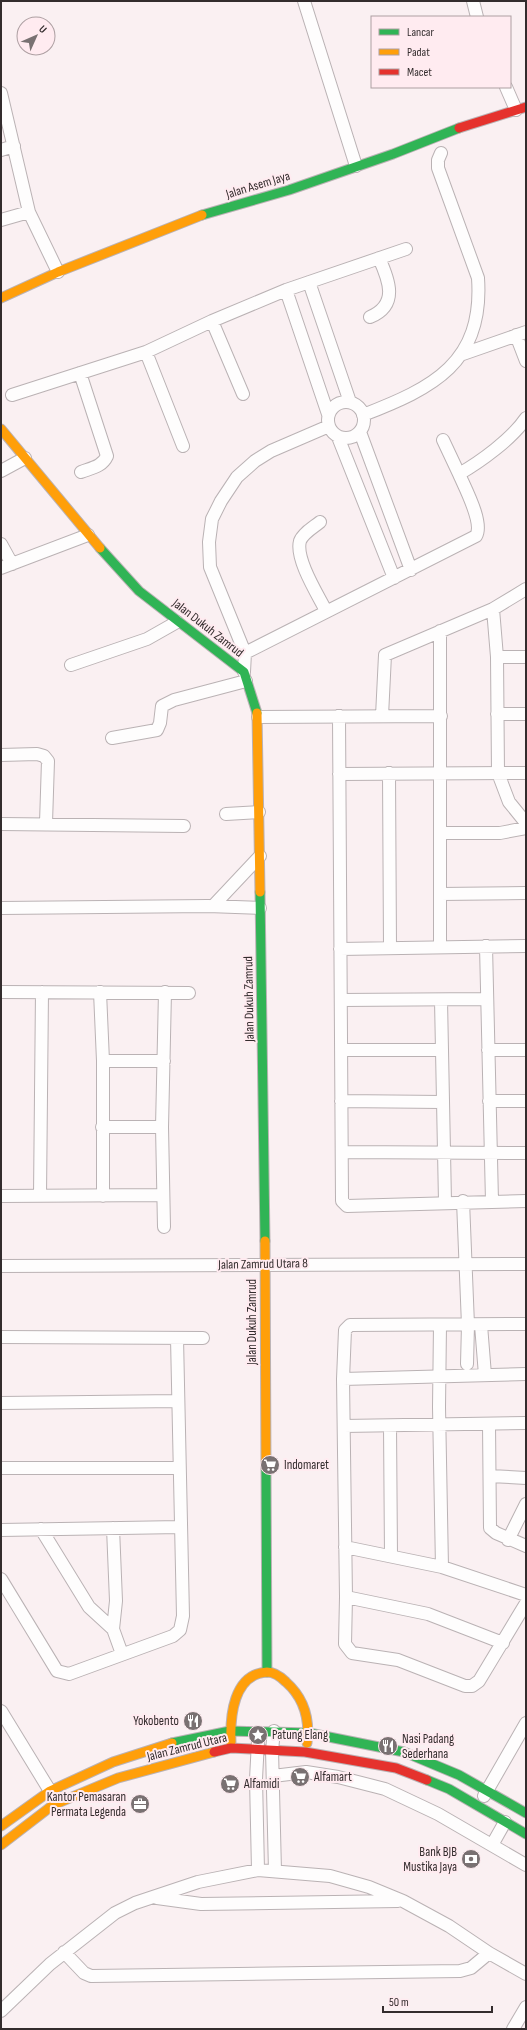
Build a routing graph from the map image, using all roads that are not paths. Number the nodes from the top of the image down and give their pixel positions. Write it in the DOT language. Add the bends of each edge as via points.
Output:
graph roads {
  1 [pos="473,1"];
  2 [pos="306,2"];
  3 [pos="477,16"];
  4 [pos="507,88"];
  5 [pos="1,92"];
  6 [pos="521,108"];
  7 [pos="14,146"];
  8 [pos="1,150"];
  9 [pos="441,153"];
  10 [pos="356,166"];
  11 [pos="29,212"];
  12 [pos="1,220"];
  13 [pos="406,248"];
  14 [pos="379,258"];
  15 [pos="58,272"];
  16 [pos="309,282"];
  17 [pos="286,290"];
  18 [pos="1,298"];
  19 [pos="370,317"];
  20 [pos="212,321"];
  21 [pos="521,333"];
  22 [pos="146,352"];
  23 [pos="463,354"];
  24 [pos="526,361"];
  25 [pos="80,372"];
  26 [pos="243,394"];
  27 [pos="12,395"];
  28 [pos="350,402"];
  29 [pos="363,415"];
  30 [pos="526,418"];
  31 [pos="328,420"];
  32 [pos="1,429"];
  33 [pos="360,432"];
  34 [pos="338,437"];
  35 [pos="444,440"];
  36 [pos="183,446"];
  37 [pos="25,458"];
  38 [pos="1,471"];
  39 [pos="81,472"];
  40 [pos="459,474"];
  41 [pos="320,522"];
  42 [pos="88,535"];
  43 [pos="1,544"];
  44 [pos="6,566"];
  45 [pos="411,570"];
  46 [pos="394,578"];
  47 [pos="526,589"];
  48 [pos="520,596"];
  49 [pos="493,610"];
  50 [pos="326,612"];
  51 [pos="178,622"];
  52 [pos="440,631"];
  53 [pos="245,653"];
  54 [pos="497,657"];
  55 [pos="526,657"];
  56 [pos="71,665"];
  57 [pos="245,677"];
  58 [pos="497,714"];
  59 [pos="526,714"];
  60 [pos="339,716"];
  61 [pos="382,716"];
  62 [pos="441,716"];
  63 [pos="258,717"];
  64 [pos="112,738"];
  65 [pos="1,754"];
  66 [pos="389,773"];
  67 [pos="440,773"];
  68 [pos="498,773"];
  69 [pos="526,773"];
  70 [pos="339,774"];
  71 [pos="259,812"];
  72 [pos="226,814"];
  73 [pos="46,823"];
  74 [pos="1,824"];
  75 [pos="526,824"];
  76 [pos="184,826"];
  77 [pos="526,828"];
  78 [pos="440,833"];
  79 [pos="260,856"];
  80 [pos="526,893"];
  81 [pos="440,894"];
  82 [pos="214,906"];
  83 [pos="1,908"];
  84 [pos="260,908"];
  85 [pos="486,946"];
  86 [pos="526,946"];
  87 [pos="440,947"];
  88 [pos="390,948"];
  89 [pos="340,949"];
  90 [pos="1,992"];
  91 [pos="42,992"];
  92 [pos="100,992"];
  93 [pos="165,992"];
  94 [pos="188,993"];
  95 [pos="487,999"];
  96 [pos="341,1000"];
  97 [pos="441,1000"];
  98 [pos="341,1050"];
  99 [pos="442,1050"];
  100 [pos="488,1050"];
  101 [pos="526,1050"];
  102 [pos="103,1061"];
  103 [pos="164,1061"];
  104 [pos="489,1101"];
  105 [pos="526,1101"];
  106 [pos="341,1102"];
  107 [pos="442,1102"];
  108 [pos="102,1127"];
  109 [pos="162,1127"];
  110 [pos="343,1152"];
  111 [pos="443,1153"];
  112 [pos="491,1153"];
  113 [pos="526,1153"];
  114 [pos="163,1195"];
  115 [pos="1,1196"];
  116 [pos="40,1196"];
  117 [pos="103,1196"];
  118 [pos="463,1201"];
  119 [pos="492,1201"];
  120 [pos="526,1201"];
  121 [pos="445,1202"];
  122 [pos="164,1227"];
  123 [pos="466,1264"];
  124 [pos="526,1264"];
  125 [pos="265,1265"];
  126 [pos="1,1266"];
  127 [pos="526,1324"];
  128 [pos="440,1325"];
  129 [pos="468,1325"];
  130 [pos="481,1325"];
  131 [pos="1,1337"];
  132 [pos="177,1338"];
  133 [pos="203,1338"];
  134 [pos="467,1364"];
  135 [pos="526,1374"];
  136 [pos="485,1375"];
  137 [pos="439,1377"];
  138 [pos="343,1380"];
  139 [pos="178,1401"];
  140 [pos="1,1403"];
  141 [pos="526,1423"];
  142 [pos="439,1424"];
  143 [pos="489,1424"];
  144 [pos="344,1426"];
  145 [pos="390,1426"];
  146 [pos="1,1468"];
  147 [pos="179,1468"];
  148 [pos="490,1476"];
  149 [pos="526,1478"];
  150 [pos="526,1504"];
  151 [pos="180,1527"];
  152 [pos="113,1528"];
  153 [pos="42,1529"];
  154 [pos="1,1530"];
  155 [pos="508,1540"];
  156 [pos="526,1546"];
  157 [pos="346,1547"];
  158 [pos="391,1556"];
  159 [pos="442,1567"];
  160 [pos="1,1579"];
  161 [pos="526,1595"];
  162 [pos="346,1598"];
  163 [pos="526,1603"];
  164 [pos="113,1629"];
  165 [pos="503,1643"];
  166 [pos="122,1654"];
  167 [pos="266,1672"];
  168 [pos="1,1712"];
  169 [pos="526,1723"];
  170 [pos="259,1730"];
  171 [pos="230,1731"];
  172 [pos="274,1731"];
  173 [pos="309,1732"];
  174 [pos="231,1748"];
  175 [pos="258,1749"];
  176 [pos="272,1750"];
  177 [pos="305,1752"];
  178 [pos="273,1776"];
  179 [pos="50,1791"];
  180 [pos="487,1791"];
  181 [pos="478,1806"];
  182 [pos="526,1813"];
  183 [pos="505,1822"];
  184 [pos="1,1826"];
  185 [pos="526,1834"];
  186 [pos="1,1845"];
  187 [pos="492,1845"];
  188 [pos="526,1865"];
  189 [pos="258,1870"];
  190 [pos="275,1871"];
  191 [pos="154,1898"];
  192 [pos="403,1901"];
  193 [pos="64,1952"];
  194 [pos="489,1954"];
  195 [pos="526,1974"];
  196 [pos="526,2007"];
  197 [pos="1,2011"];
  198 [pos="513,2029"];
  1 -- 3 [label="street"];
  2 -- 10 [label="street"];
  4 -- 6 [label="street"];
  5 -- 7 [label="street"];
  6 -- 10 [label="street, Jalan Asem Jaya" via="452,130"];
  7 -- 8 [label="street"];
  7 -- 11 [label="street"];
  9 -- 23 [label="street" via="438,168 478,278 477,317"];
  10 -- 15 [label="street, Jalan Asem Jaya" via="289,190 201,216"];
  11 -- 12 [label="street"];
  11 -- 15 [label="street"];
  13 -- 14 [label="street"];
  14 -- 16 [label="street"];
  14 -- 19 [label="street" via="388,278 390,291 384,308"];
  15 -- 18 [label="street, Jalan Asem Jaya"];
  16 -- 17 [label="street"];
  16 -- 28 [label="street"];
  17 -- 20 [label="street"];
  17 -- 31 [label="street"];
  20 -- 22 [label="street"];
  20 -- 26 [label="street"];
  21 -- 23 [label="street"];
  21 -- 24 [label="street"];
  22 -- 25 [label="street"];
  22 -- 36 [label="street"];
  23 -- 29 [label="street" via="436,381 397,402"];
  25 -- 27 [label="street"];
  25 -- 39 [label="street" via="107,456 98,466"];
  28 -- 29 [label="street" via="360,409"];
  28 -- 31 [label="street" via="340,402 333,407"];
  29 -- 33 [label="street" via="364,421"];
  30 -- 40 [label="street" via="504,441"];
  31 -- 34 [label="street"];
  31 -- 53 [label="street" via="254,461 238,477 212,519 209,542 210,567"];
  32 -- 37 [label="street, Jalan Dukuh Zamrud"];
  33 -- 34 [label="street" via="354,437"];
  33 -- 45 [label="street"];
  34 -- 46 [label="street"];
  35 -- 40 [label="street"];
  37 -- 38 [label="street"];
  37 -- 42 [label="street, Jalan Dukuh Zamrud"];
  40 -- 45 [label="street" via="469,495 479,532"];
  41 -- 50 [label="street" via="304,536 300,542 300,549 304,566"];
  42 -- 44 [label="street"];
  42 -- 51 [label="street, Jalan Dukuh Zamrud" via="139,590"];
  43 -- 44 [label="street"];
  45 -- 46 [label="street"];
  46 -- 50 [label="street"];
  47 -- 48 [label="street"];
  48 -- 49 [label="street"];
  49 -- 52 [label="street"];
  49 -- 54 [label="street"];
  50 -- 53 [label="street"];
  51 -- 56 [label="street" via="147,639"];
  51 -- 57 [label="street, Jalan Dukuh Zamrud"];
  52 -- 61 [label="street" via="385,655"];
  52 -- 62 [label="street"];
  53 -- 57 [label="street"];
  54 -- 55 [label="street"];
  54 -- 58 [label="street"];
  57 -- 63 [label="street, Jalan Dukuh Zamrud"];
  57 -- 64 [label="street" via="162,706 157,730"];
  58 -- 59 [label="street"];
  58 -- 68 [label="street"];
  60 -- 61 [label="street"];
  60 -- 63 [label="street"];
  60 -- 70 [label="street"];
  61 -- 62 [label="street"];
  62 -- 67 [label="street"];
  63 -- 71 [label="street, Jalan Dukuh Zamrud"];
  65 -- 73 [label="street" via="37,754 44,756 48,761"];
  66 -- 67 [label="street"];
  66 -- 70 [label="street"];
  66 -- 88 [label="street"];
  67 -- 68 [label="street"];
  67 -- 78 [label="street"];
  68 -- 69 [label="street"];
  68 -- 75 [label="street" via="509,802"];
  70 -- 89 [label="street"];
  71 -- 72 [label="street"];
  71 -- 79 [label="street, Jalan Dukuh Zamrud"];
  73 -- 74 [label="street"];
  73 -- 76 [label="street"];
  77 -- 78 [label="street" via="500,833"];
  78 -- 81 [label="street"];
  79 -- 82 [label="street"];
  79 -- 84 [label="street, Jalan Dukuh Zamrud"];
  80 -- 81 [label="street"];
  81 -- 87 [label="street"];
  82 -- 83 [label="street"];
  82 -- 84 [label="street"];
  84 -- 125 [label="street, Jalan Dukuh Zamrud"];
  85 -- 86 [label="street"];
  85 -- 87 [label="street"];
  85 -- 95 [label="street"];
  87 -- 88 [label="street"];
  88 -- 89 [label="street"];
  89 -- 96 [label="street"];
  90 -- 91 [label="street"];
  91 -- 92 [label="street"];
  91 -- 116 [label="street"];
  92 -- 93 [label="street"];
  92 -- 102 [label="street"];
  93 -- 94 [label="street"];
  93 -- 103 [label="street"];
  95 -- 97 [label="street"];
  95 -- 100 [label="street"];
  96 -- 97 [label="street"];
  96 -- 98 [label="street"];
  97 -- 99 [label="street"];
  98 -- 99 [label="street"];
  98 -- 106 [label="street"];
  99 -- 107 [label="street"];
  100 -- 101 [label="street"];
  100 -- 104 [label="street"];
  102 -- 103 [label="street"];
  102 -- 108 [label="street"];
  103 -- 109 [label="street"];
  104 -- 105 [label="street"];
  104 -- 112 [label="street"];
  106 -- 107 [label="street"];
  106 -- 110 [label="street"];
  107 -- 111 [label="street"];
  108 -- 109 [label="street"];
  108 -- 117 [label="street"];
  109 -- 114 [label="street"];
  110 -- 111 [label="street"];
  110 -- 121 [label="street" via="342,1201 347,1206"];
  111 -- 112 [label="street"];
  111 -- 121 [label="street"];
  112 -- 113 [label="street"];
  112 -- 119 [label="street"];
  114 -- 117 [label="street"];
  114 -- 122 [label="street"];
  115 -- 116 [label="street"];
  116 -- 117 [label="street"];
  118 -- 119 [label="street"];
  118 -- 121 [label="street"];
  118 -- 123 [label="street"];
  119 -- 120 [label="street"];
  123 -- 124 [label="street, Jalan Zamrud Utara 8"];
  123 -- 125 [label="street, Jalan Zamrud Utara 8"];
  123 -- 129 [label="street"];
  125 -- 126 [label="street, Jalan Zamrud Utara 8"];
  125 -- 167 [label="street, Jalan Dukuh Zamrud"];
  127 -- 130 [label="street"];
  128 -- 129 [label="street"];
  128 -- 137 [label="street"];
  128 -- 138 [label="street" via="348,1326 344,1332"];
  129 -- 130 [label="street"];
  129 -- 134 [label="street"];
  130 -- 136 [label="street"];
  131 -- 132 [label="street"];
  132 -- 133 [label="street"];
  132 -- 139 [label="street"];
  135 -- 136 [label="street"];
  136 -- 137 [label="street"];
  137 -- 138 [label="street"];
  137 -- 142 [label="street"];
  138 -- 144 [label="street"];
  139 -- 140 [label="street"];
  139 -- 147 [label="street"];
  141 -- 143 [label="street"];
  142 -- 143 [label="street"];
  142 -- 145 [label="street"];
  142 -- 159 [label="street"];
  143 -- 148 [label="street"];
  144 -- 145 [label="street"];
  144 -- 157 [label="street"];
  145 -- 158 [label="street"];
  146 -- 147 [label="street"];
  147 -- 151 [label="street"];
  148 -- 149 [label="street"];
  148 -- 155 [label="street" via="490,1528"];
  150 -- 155 [label="street"];
  151 -- 152 [label="street"];
  151 -- 166 [label="street" via="183,1616 180,1630 173,1636"];
  152 -- 153 [label="street"];
  152 -- 164 [label="street" via="116,1601"];
  153 -- 154 [label="street"];
  153 -- 164 [label="street" via="89,1607"];
  155 -- 156 [label="street"];
  157 -- 158 [label="street"];
  157 -- 162 [label="street"];
  158 -- 159 [label="street"];
  159 -- 161 [label="street"];
  160 -- 166 [label="street" via="57,1671 69,1674"];
  162 -- 165 [label="street" via="428,1614"];
  162 -- 165 [label="street" via="345,1644 352,1653 398,1660 465,1686 472,1686 479,1681"];
  163 -- 165 [label="street"];
  164 -- 166 [label="street"];
  167 -- 171 [label="street" via="254,1677 238,1692 233,1704"];
  167 -- 173 [label="street" via="279,1675 298,1692 303,1702"];
  168 -- 179 [label="street"];
  169 -- 180 [label="street"];
  170 -- 171 [label="street, Jalan Zamrud Utara"];
  170 -- 172 [label="street, Jalan Zamrud Utara"];
  170 -- 175 [label="street"];
  171 -- 174 [label="street"];
  171 -- 179 [label="street, Jalan Zamrud Utara" via="171,1743 113,1762"];
  172 -- 173 [label="street, Jalan Zamrud Utara"];
  172 -- 176 [label="street"];
  173 -- 177 [label="street"];
  173 -- 180 [label="street, Jalan Zamrud Utara" via="404,1752 459,1775"];
  174 -- 175 [label="street, Jalan Zamrud Utara"];
  174 -- 186 [label="street, Jalan Zamrud Utara" via="118,1778 53,1805"];
  175 -- 176 [label="street, Jalan Zamrud Utara"];
  175 -- 189 [label="street"];
  176 -- 177 [label="street, Jalan Zamrud Utara"];
  176 -- 178 [label="street"];
  177 -- 181 [label="street, Jalan Zamrud Utara" via="396,1768 449,1790"];
  178 -- 187 [label="street" via="306,1772 384,1789 438,1814"];
  178 -- 190 [label="street"];
  179 -- 184 [label="street, Jalan Zamrud Utara"];
  180 -- 181 [label="street"];
  180 -- 182 [label="street, Jalan Zamrud Utara"];
  181 -- 183 [label="street, Jalan Zamrud Utara"];
  183 -- 185 [label="street, Jalan Zamrud Utara"];
  183 -- 187 [label="street"];
  187 -- 188 [label="street"];
  189 -- 190 [label="street"];
  189 -- 191 [label="street" via="198,1882"];
  190 -- 192 [label="street" via="330,1876 369,1887"];
  191 -- 192 [label="street" via="201,1904"];
  191 -- 193 [label="street" via="135,1903 115,1913"];
  192 -- 194 [label="street" via="449,1926"];
  193 -- 194 [label="street" via="84,1973 91,1976 460,1971 471,1968"];
  193 -- 197 [label="street"];
  194 -- 195 [label="street"];
  196 -- 198 [label="street"];
}
